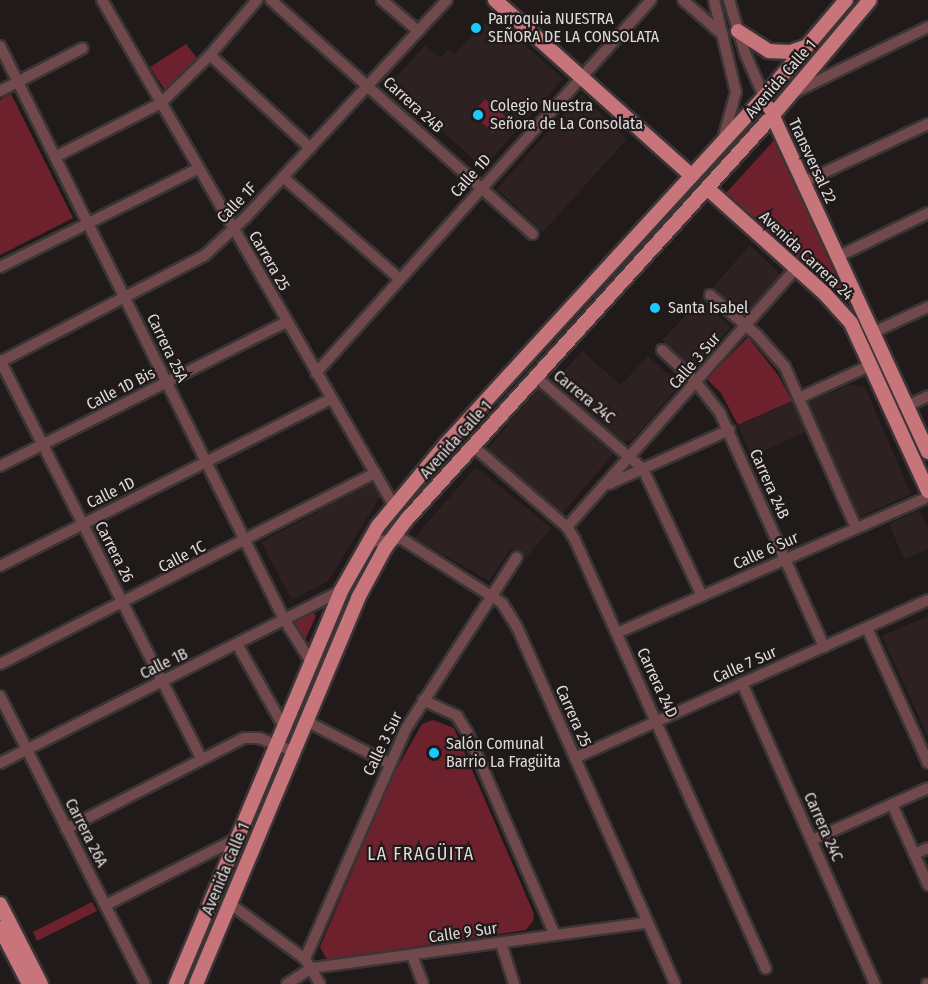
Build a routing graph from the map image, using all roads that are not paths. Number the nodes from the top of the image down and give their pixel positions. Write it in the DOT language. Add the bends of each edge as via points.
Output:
graph roads {
  1 [pos="102,0"];
  2 [pos="257,0"];
  3 [pos="271,0"];
  4 [pos="382,0"];
  5 [pos="447,0"];
  6 [pos="495,0"];
  7 [pos="651,0"];
  8 [pos="696,0"];
  9 [pos="714,0"];
  10 [pos="729,0"];
  11 [pos="846,0"];
  12 [pos="870,0"];
  13 [pos="683,1"];
  14 [pos="928,27"];
  15 [pos="418,31"];
  16 [pos="738,31"];
  17 [pos="724,35"];
  18 [pos="809,45"];
  19 [pos="0,46"];
  20 [pos="83,48"];
  21 [pos="210,55"];
  22 [pos="581,77"];
  23 [pos="18,82"];
  24 [pos="368,85"];
  25 [pos="0,91"];
  26 [pos="791,94"];
  27 [pos="764,97"];
  28 [pos="161,103"];
  29 [pos="773,116"];
  30 [pos="928,124"];
  31 [pos="720,144"];
  32 [pos="310,148"];
  33 [pos="55,157"];
  34 [pos="199,168"];
  35 [pos="691,176"];
  36 [pos="283,177"];
  37 [pos="804,182"];
  38 [pos="481,187"];
  39 [pos="707,188"];
  40 [pos="928,213"];
  41 [pos="88,223"];
  42 [pos="233,230"];
  43 [pos="533,234"];
  44 [pos="839,256"];
  45 [pos="0,267"];
  46 [pos="796,268"];
  47 [pos="400,279"];
  48 [pos="710,295"];
  49 [pos="126,299"];
  50 [pos="928,307"];
  51 [pos="286,322"];
  52 [pos="745,326"];
  53 [pos="874,332"];
  54 [pos="662,350"];
  55 [pos="0,362"];
  56 [pos="871,365"];
  57 [pos="316,373"];
  58 [pos="535,376"];
  59 [pos="696,382"];
  60 [pos="167,383"];
  61 [pos="928,396"];
  62 [pos="799,398"];
  63 [pos="331,399"];
  64 [pos="908,406"];
  65 [pos="729,430"];
  66 [pos="43,445"];
  67 [pos="473,446"];
  68 [pos="928,452"];
  69 [pos="631,456"];
  70 [pos="207,462"];
  71 [pos="0,466"];
  72 [pos="643,469"];
  73 [pos="375,473"];
  74 [pos="604,486"];
  75 [pos="928,491"];
  76 [pos="928,497"];
  77 [pos="394,506"];
  78 [pos="83,524"];
  79 [pos="567,528"];
  80 [pos="856,528"];
  81 [pos="392,537"];
  82 [pos="246,542"];
  83 [pos="368,542"];
  84 [pos="517,557"];
  85 [pos="786,559"];
  86 [pos="0,566"];
  87 [pos="341,591"];
  88 [pos="492,594"];
  89 [pos="702,596"];
  90 [pos="928,600"];
  91 [pos="123,604"];
  92 [pos="284,619"];
  93 [pos="867,628"];
  94 [pos="617,633"];
  95 [pos="237,644"];
  96 [pos="824,647"];
  97 [pos="311,662"];
  98 [pos="0,664"];
  99 [pos="162,681"];
  100 [pos="742,683"];
  101 [pos="0,696"];
  102 [pos="423,700"];
  103 [pos="306,721"];
  104 [pos="658,721"];
  105 [pos="284,727"];
  106 [pos="276,744"];
  107 [pos="27,750"];
  108 [pos="293,751"];
  109 [pos="201,758"];
  110 [pos="575,758"];
  111 [pos="0,763"];
  112 [pos="388,763"];
  113 [pos="928,763"];
  114 [pos="928,788"];
  115 [pos="892,804"];
  116 [pos="66,829"];
  117 [pos="238,838"];
  118 [pos="812,840"];
  119 [pos="928,848"];
  120 [pos="914,854"];
  121 [pos="928,885"];
  122 [pos="230,903"];
  123 [pos="0,904"];
  124 [pos="106,904"];
  125 [pos="647,923"];
  126 [pos="0,928"];
  127 [pos="555,935"];
  128 [pos="501,943"];
  129 [pos="412,955"];
  130 [pos="308,964"];
  131 [pos="766,968"];
  132 [pos="29,984"];
  133 [pos="41,984"];
  134 [pos="145,984"];
  135 [pos="176,984"];
  136 [pos="196,984"];
  137 [pos="287,984"];
  138 [pos="320,984"];
  139 [pos="423,984"];
  140 [pos="514,984"];
  141 [pos="675,984"];
  142 [pos="875,984"];
  1 -- 28 [label="street, Carrera 25"];
  2 -- 21 [label="street"];
  3 -- 24 [label="street, Carrera 24B"];
  4 -- 15 [label="street"];
  5 -- 15 [label="street, Calle 1F"];
  6 -- 22 [label="main road"];
  7 -- 22 [label="street, Calle 1D"];
  8 -- 13 [label="street"];
  9 -- 17 [label="street"];
  10 -- 16 [label="street, Transversal 22"];
  11 -- 18 [label="main road, Avenida Calle 1"];
  12 -- 26 [label="main road, Avenida Calle 1"];
  13 -- 17 [label="street"];
  14 -- 26 [label="street"];
  15 -- 24 [label="street, Calle 1F"];
  16 -- 18 [label="main road" via="769,51 790,52"];
  16 -- 27 [label="street, Transversal 22"];
  17 -- 31 [label="street" via="736,92"];
  18 -- 27 [label="main road, Avenida Calle 1"];
  19 -- 23 [label="street, Carrera 25A"];
  20 -- 23 [label="street"];
  21 -- 28 [label="street"];
  21 -- 32 [label="street"];
  22 -- 35 [label="main road"];
  22 -- 38 [label="street, Calle 1D"];
  23 -- 25 [label="street"];
  23 -- 33 [label="street, Carrera 25A"];
  24 -- 32 [label="street, Calle 1F"];
  24 -- 38 [label="street, Carrera 24B"];
  26 -- 29 [label="main road, Avenida Calle 1"];
  27 -- 29 [label="main road, Transversal 22"];
  27 -- 31 [label="main road, Avenida Calle 1"];
  28 -- 33 [label="street"];
  28 -- 34 [label="street, Carrera 25"];
  29 -- 37 [label="main road, Transversal 22"];
  29 -- 39 [label="main road, Avenida Calle 1"];
  30 -- 37 [label="street"];
  31 -- 35 [label="main road, Avenida Calle 1"];
  32 -- 36 [label="street, Calle 1F"];
  33 -- 41 [label="street, Carrera 25A"];
  34 -- 41 [label="street"];
  34 -- 42 [label="street, Carrera 25"];
  35 -- 77 [label="main road, Avenida Calle 1"];
  36 -- 42 [label="street, Calle 1F"];
  36 -- 47 [label="street"];
  37 -- 44 [label="main road, Transversal 22"];
  38 -- 43 [label="street, Carrera 24B"];
  38 -- 47 [label="street, Calle 1D"];
  39 -- 46 [label="main road, Avenida Carrera 24"];
  39 -- 58 [label="main road, Avenida Calle 1"];
  40 -- 44 [label="street"];
  41 -- 45 [label="street"];
  41 -- 49 [label="street, Carrera 25A"];
  42 -- 49 [label="street, Calle 1F" via="190,266"];
  42 -- 51 [label="street, Carrera 25"];
  44 -- 53 [label="main road, Transversal 22"];
  46 -- 52 [label="street, Calle 3 Sur"];
  46 -- 56 [label="main road, Avenida Carrera 24" via="851,323"];
  47 -- 57 [label="street, Calle 1D"];
  48 -- 52 [label="street"];
  49 -- 55 [label="street, Calle 1F"];
  49 -- 60 [label="street, Carrera 25A"];
  50 -- 53 [label="street"];
  51 -- 57 [label="street, Carrera 25"];
  51 -- 60 [label="street, Calle 1D Bis"];
  52 -- 59 [label="street, Calle 3 Sur"];
  52 -- 62 [label="street" via="785,367"];
  53 -- 64 [label="main road"];
  54 -- 59 [label="street, Carrera 24B"];
  55 -- 66 [label="street, Carrera 26"];
  56 -- 62 [label="street"];
  56 -- 75 [label="main road, Avenida Carrera 24"];
  57 -- 63 [label="street, Carrera 25"];
  58 -- 67 [label="main road, Avenida Calle 1"];
  58 -- 69 [label="street, Carrera 24C"];
  59 -- 65 [label="street, Carrera 24B"];
  59 -- 69 [label="street, Calle 3 Sur"];
  60 -- 66 [label="street, Calle 1D Bis"];
  60 -- 70 [label="street, Carrera 25A"];
  61 -- 64 [label="street"];
  62 -- 80 [label="street"];
  63 -- 70 [label="street, Calle 1D"];
  63 -- 73 [label="street, Carrera 25"];
  64 -- 68 [label="main road"];
  65 -- 72 [label="street"];
  65 -- 85 [label="street, Carrera 24B"];
  66 -- 71 [label="street, Calle 1D Bis"];
  66 -- 78 [label="street, Carrera 26"];
  67 -- 79 [label="street, Carrera 24D"];
  67 -- 81 [label="main road, Avenida Calle 1"];
  69 -- 72 [label="street, Carrera 24C"];
  69 -- 74 [label="street, Calle 3 Sur"];
  70 -- 78 [label="street, Calle 1D"];
  70 -- 82 [label="street, Carrera 25A"];
  72 -- 74 [label="street"];
  72 -- 89 [label="street, Carrera 24C"];
  73 -- 77 [label="street, Carrera 25"];
  73 -- 82 [label="street, Calle 1C"];
  74 -- 79 [label="street, Calle 3 Sur"];
  76 -- 80 [label="street, Calle 6 Sur"];
  77 -- 83 [label="main road, Avenida Calle 1"];
  78 -- 86 [label="street, Calle 1D"];
  78 -- 91 [label="street, Carrera 26"];
  79 -- 94 [label="street, Carrera 24D"];
  80 -- 85 [label="street, Calle 6 Sur"];
  81 -- 83 [label="street"];
  81 -- 88 [label="street, Carrera 25"];
  81 -- 103 [label="main road, Avenida Calle 1" via="362,589"];
  82 -- 91 [label="street, Calle 1C"];
  82 -- 92 [label="street, Carrera 25A"];
  83 -- 87 [label="main road, Avenida Calle 1"];
  84 -- 88 [label="street, Calle 3 Sur"];
  85 -- 89 [label="street, Calle 6 Sur"];
  85 -- 96 [label="street, Carrera 24B"];
  87 -- 92 [label="street, Calle 1B"];
  87 -- 97 [label="main road, Avenida Calle 1"];
  88 -- 102 [label="street, Calle 3 Sur"];
  88 -- 110 [label="street, Carrera 25" via="517,627"];
  89 -- 94 [label="street, Calle 6 Sur"];
  90 -- 93 [label="street, Calle 7 Sur"];
  91 -- 98 [label="street, Calle 1C"];
  91 -- 99 [label="street, Carrera 26"];
  92 -- 95 [label="street, Calle 1B"];
  92 -- 97 [label="street, Carrera 25A"];
  93 -- 96 [label="street, Calle 7 Sur"];
  93 -- 113 [label="street"];
  94 -- 104 [label="street, Carrera 24D"];
  95 -- 99 [label="street, Calle 1B"];
  95 -- 105 [label="street"];
  96 -- 100 [label="street, Calle 7 Sur"];
  97 -- 105 [label="main road, Avenida Calle 1"];
  99 -- 107 [label="street, Calle 1B"];
  99 -- 109 [label="street, Carrera 26"];
  100 -- 104 [label="street, Calle 7 Sur"];
  100 -- 118 [label="street, Carrera 24C"];
  101 -- 107 [label="street, Carrera 26A"];
  102 -- 112 [label="street, Calle 3 Sur"];
  102 -- 127 [label="street" via="458,716 467,732"];
  103 -- 108 [label="main road, Avenida Calle 1"];
  103 -- 112 [label="street"];
  104 -- 110 [label="street, Calle 7 Sur"];
  104 -- 131 [label="street, Carrera 24D"];
  105 -- 106 [label="main road, Avenida Calle 1"];
  106 -- 108 [label="street"];
  106 -- 109 [label="street" via="244,738"];
  106 -- 117 [label="main road, Avenida Calle 1"];
  107 -- 111 [label="street, Calle 1B"];
  107 -- 116 [label="street, Carrera 26A"];
  108 -- 122 [label="main road, Avenida Calle 1"];
  109 -- 116 [label="street"];
  110 -- 125 [label="street, Carrera 25"];
  112 -- 130 [label="street, Calle 3 Sur"];
  114 -- 115 [label="street"];
  115 -- 118 [label="street"];
  115 -- 120 [label="street"];
  116 -- 124 [label="street, Carrera 26A"];
  117 -- 124 [label="street"];
  117 -- 135 [label="main road, Avenida Calle 1"];
  118 -- 142 [label="street, Carrera 24C"];
  119 -- 120 [label="street"];
  120 -- 121 [label="street"];
  122 -- 130 [label="street"];
  122 -- 136 [label="main road, Avenida Calle 1"];
  123 -- 133 [label="main road"];
  124 -- 134 [label="street, Carrera 26A"];
  125 -- 127 [label="street, Calle 9 Sur"];
  125 -- 141 [label="street, Carrera 25"];
  126 -- 132 [label="main road"];
  127 -- 128 [label="street, Calle 9 Sur"];
  128 -- 129 [label="street, Calle 9 Sur"];
  128 -- 140 [label="street"];
  129 -- 130 [label="street, Calle 9 Sur"];
  129 -- 139 [label="street"];
  130 -- 137 [label="street, Calle 9 Sur"];
  130 -- 138 [label="street"];
}
